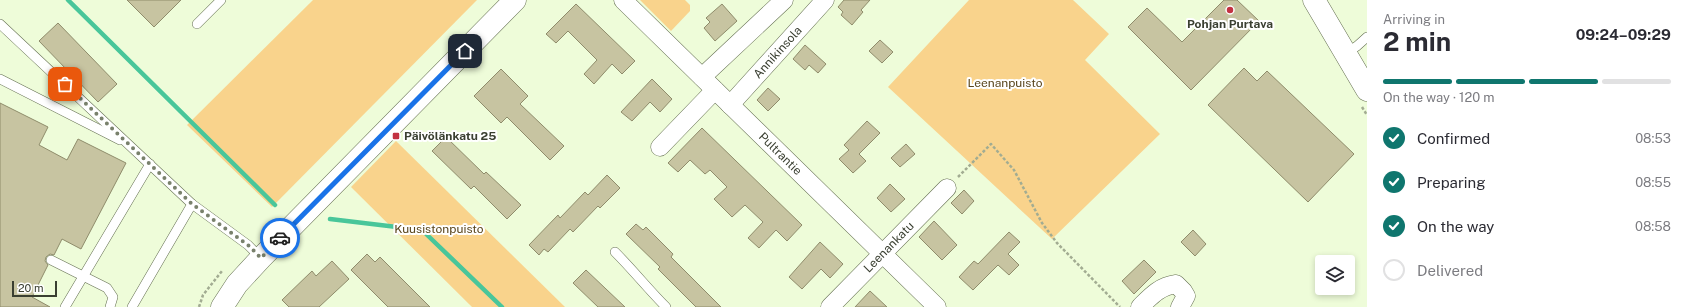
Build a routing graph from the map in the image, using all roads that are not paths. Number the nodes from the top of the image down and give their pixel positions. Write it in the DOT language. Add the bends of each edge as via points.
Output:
graph roads {
  1 [pos="221,0"];
  2 [pos="514,0"];
  3 [pos="623,0"];
  4 [pos="784,0"];
  5 [pos="826,0"];
  6 [pos="1314,0"];
  7 [pos="0,24"];
  8 [pos="197,24"];
  9 [pos="1367,36"];
  10 [pos="1345,54"];
  11 [pos="702,77"];
  12 [pos="0,79"];
  13 [pos="715,90"];
  14 [pos="1367,90"];
  15 [pos="730,105"];
  16 [pos="129,144"];
  17 [pos="660,147"];
  18 [pos="150,164"];
  19 [pos="947,188"];
  20 [pos="192,204"];
  21 [pos="615,252"];
  22 [pos="882,254"];
  23 [pos="261,258"];
  24 [pos="51,260"];
  25 [pos="83,274"];
  26 [pos="65,307"];
  27 [pos="110,307"];
  28 [pos="132,307"];
  29 [pos="222,307"];
  30 [pos="666,307"];
  31 [pos="830,307"];
  32 [pos="937,307"];
  33 [pos="1140,307"];
  34 [pos="1180,307"];
  1 -- 8 [label="lane"];
  2 -- 23 [label="street"];
  3 -- 11 [label="street, Pultrantie"];
  4 -- 11 [label="street"];
  5 -- 15 [label="street, Annikinsola"];
  6 -- 10 [label="street"];
  7 -- 16 [label="lane"];
  9 -- 10 [label="lane"];
  10 -- 14 [label="street"];
  11 -- 13 [label="street, Pultrantie"];
  12 -- 16 [label="lane"];
  13 -- 15 [label="street, Pultrantie"];
  13 -- 17 [label="street"];
  15 -- 22 [label="street, Pultrantie"];
  16 -- 18 [label="lane"];
  18 -- 20 [label="lane"];
  18 -- 25 [label="lane"];
  19 -- 22 [label="street, Leenankatu"];
  20 -- 23 [label="lane" via="248,245"];
  20 -- 28 [label="lane"];
  21 -- 30 [label="lane"];
  22 -- 31 [label="street, Leenankatu"];
  22 -- 32 [label="street, Pultrantie"];
  23 -- 29 [label="street"];
  24 -- 25 [label="lane"];
  25 -- 26 [label="lane"];
  25 -- 27 [label="lane" via="107,288 113,297"];
  33 -- 34 [label="street" via="1166,285 1176,284 1186,296"];
}
